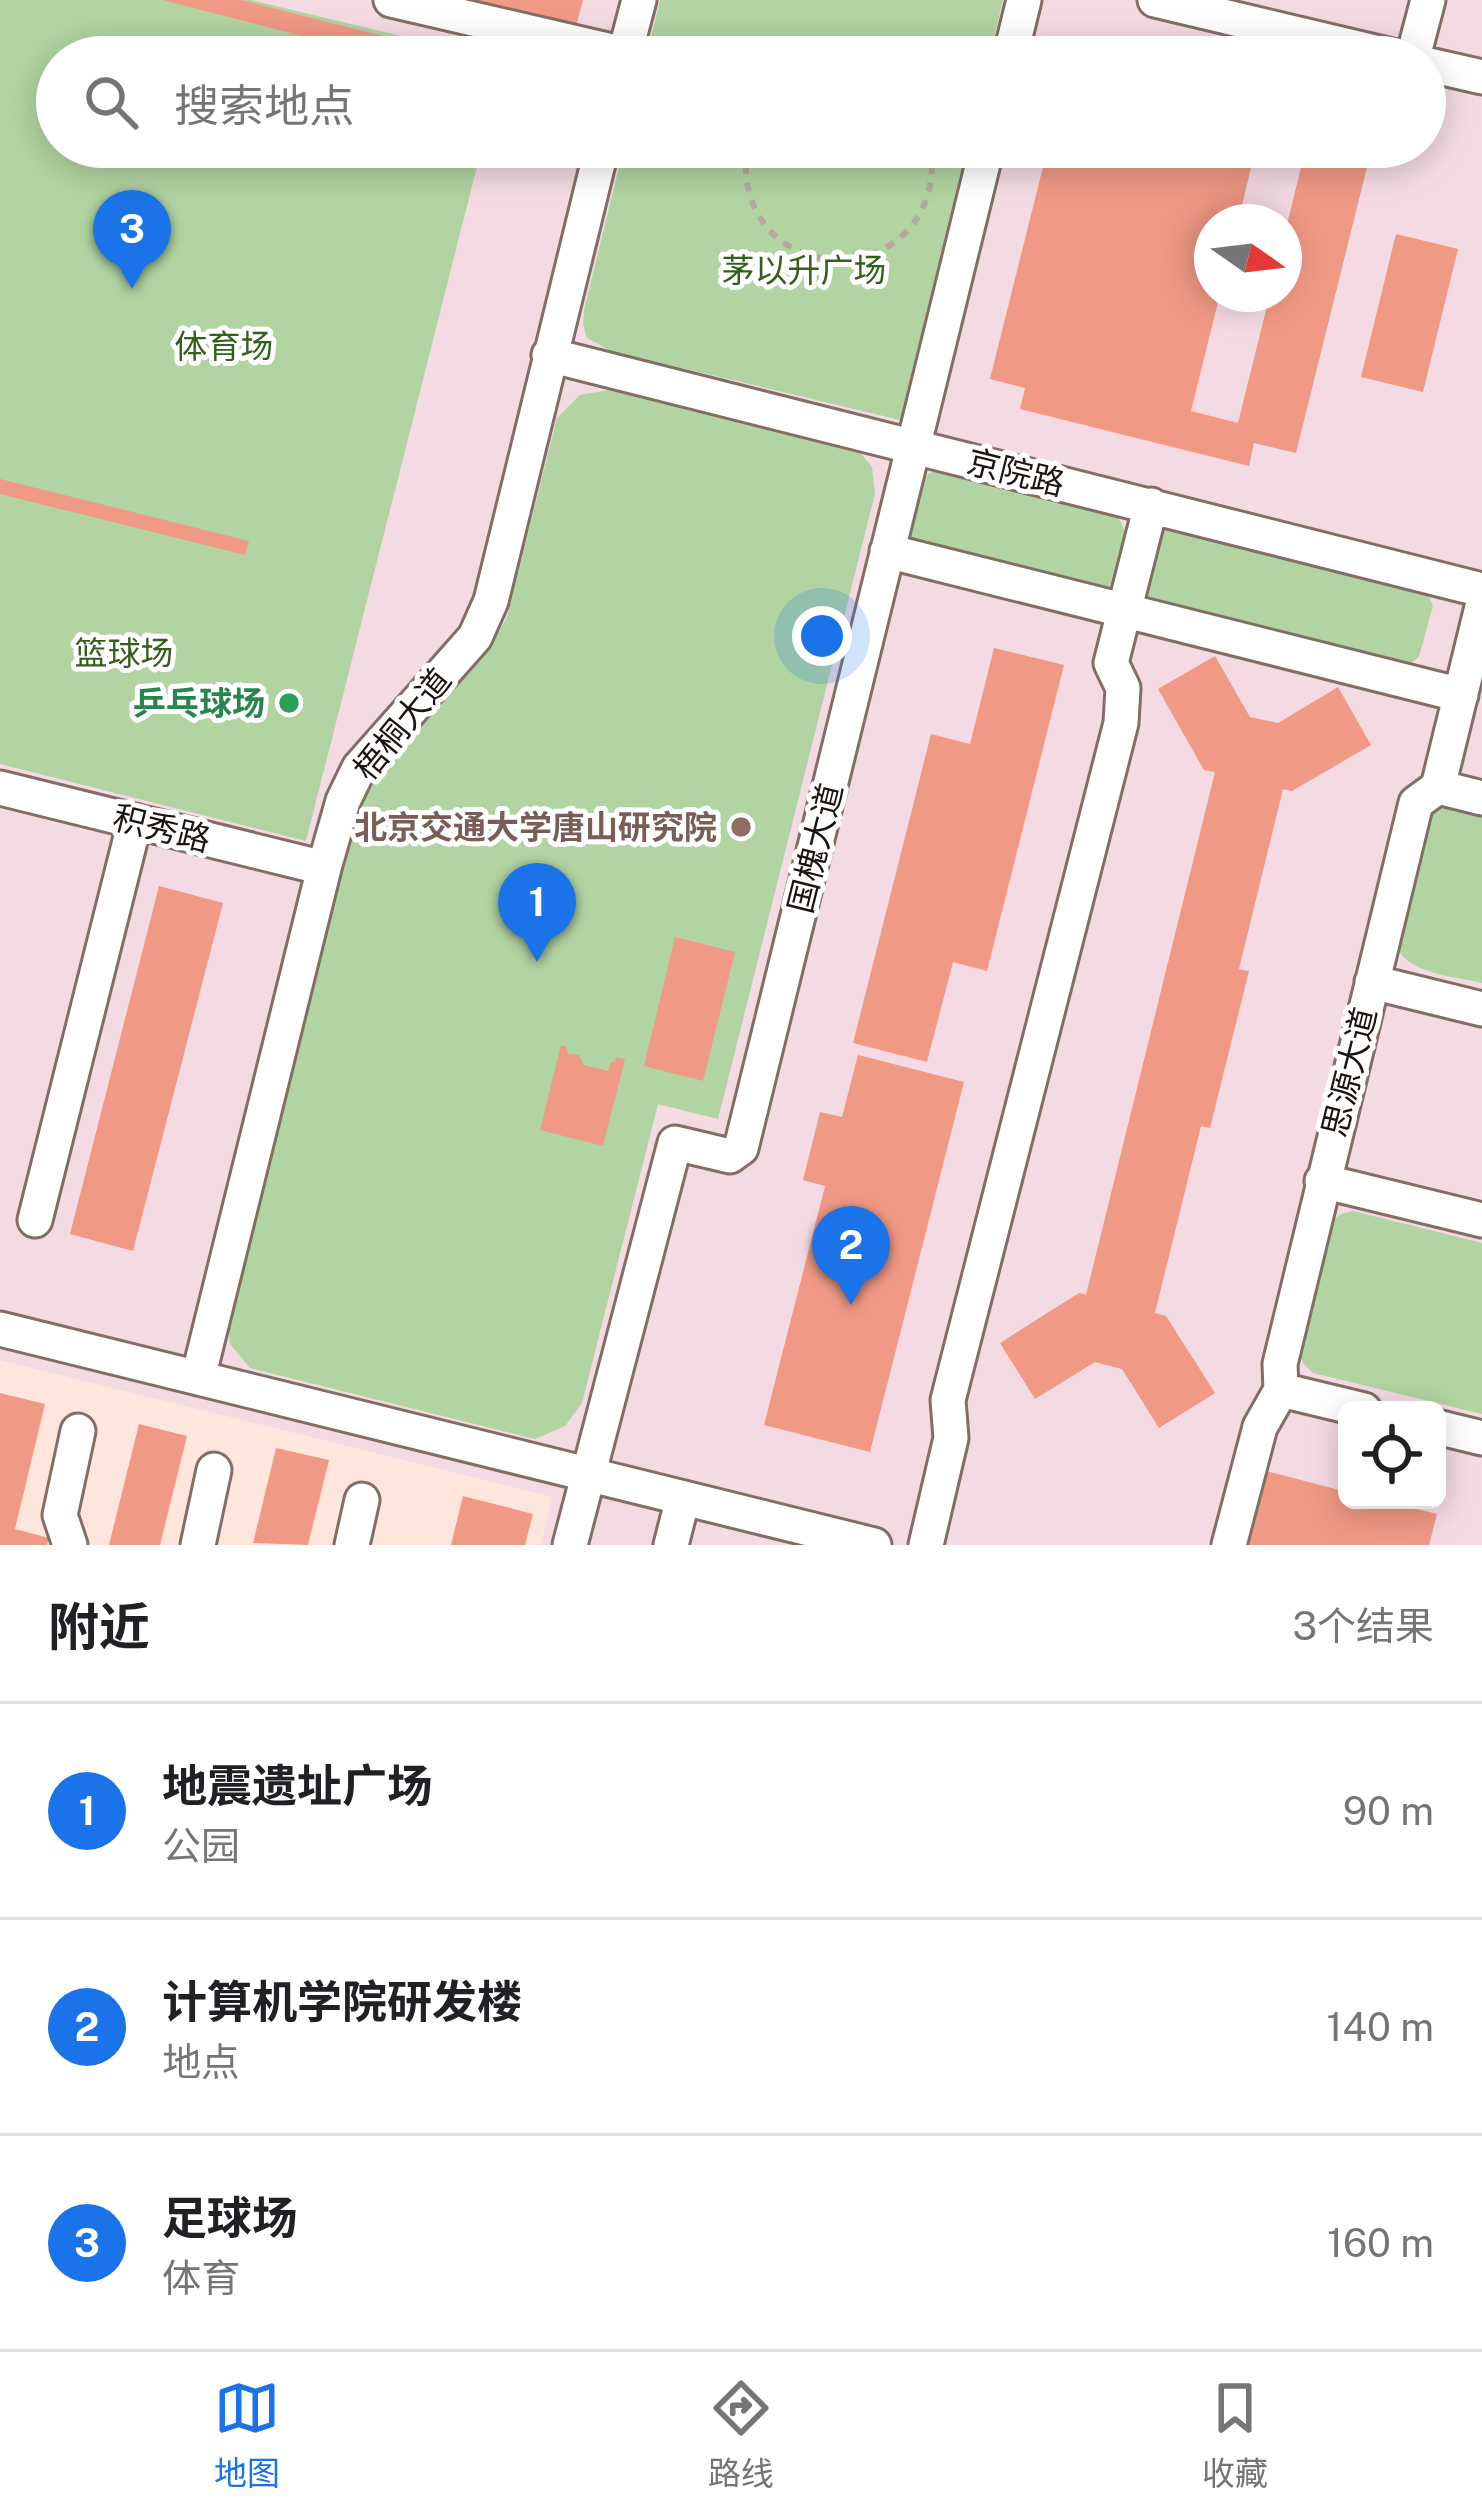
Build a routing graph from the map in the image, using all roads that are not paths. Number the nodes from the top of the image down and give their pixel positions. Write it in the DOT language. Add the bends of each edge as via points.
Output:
graph roads {
  1 [pos="391,0"];
  2 [pos="639,0"];
  3 [pos="1024,0"];
  4 [pos="1156,0"];
  5 [pos="1428,0"];
  6 [pos="541,36"];
  7 [pos="630,36"];
  8 [pos="1015,36"];
  9 [pos="1308,36"];
  10 [pos="1419,36"];
  11 [pos="1446,69"];
  12 [pos="1482,77"];
  13 [pos="597,168"];
  14 [pos="982,168"];
  15 [pos="549,355"];
  16 [pos="914,446"];
  17 [pos="1151,505"];
  18 [pos="887,550"];
  19 [pos="1482,590"];
  20 [pos="1482,607"];
  21 [pos="1125,609"];
  22 [pos="1461,694"];
  23 [pos="1438,787"];
  24 [pos="0,788"];
  25 [pos="1482,798"];
  26 [pos="135,821"];
  27 [pos="324,868"];
  28 [pos="1372,982"];
  29 [pos="1482,1009"];
  30 [pos="1322,1181"];
  31 [pos="34,1220"];
  32 [pos="1482,1220"];
  33 [pos="0,1329"];
  34 [pos="198,1378"];
  35 [pos="1281,1390"];
  36 [pos="1338,1404"];
  37 [pos="1446,1429"];
  38 [pos="79,1432"];
  39 [pos="1482,1438"];
  40 [pos="214,1470"];
  41 [pos="588,1474"];
  42 [pos="683,1498"];
  43 [pos="362,1500"];
  44 [pos="70,1545"];
  45 [pos="198,1545"];
  46 [pos="352,1545"];
  47 [pos="570,1545"];
  48 [pos="671,1545"];
  49 [pos="874,1545"];
  50 [pos="926,1545"];
  51 [pos="1229,1545"];
  1 -- 6 [label="street"];
  2 -- 7 [label="street"];
  3 -- 8 [label="street"];
  4 -- 9 [label="street"];
  5 -- 10 [label="street"];
  11 -- 12 [label="street"];
  13 -- 15 [label="street, 梧桐大道"];
  14 -- 16 [label="street, 国槐大道"];
  15 -- 16 [label="street, 京院路"];
  15 -- 27 [label="street, 梧桐大道" via="491,601 475,637 359,768"];
  16 -- 17 [label="street, 京院路"];
  16 -- 18 [label="street, 国槐大道"];
  17 -- 19 [label="street, 京院路"];
  17 -- 21 [label="street"];
  18 -- 21 [label="street"];
  18 -- 41 [label="street, 国槐大道" via="741,1148 730,1156 674,1143"];
  20 -- 22 [label="street, 思源大道"];
  21 -- 22 [label="street"];
  21 -- 50 [label="street" via="1111,663 1123,688 1120,723 948,1400 951,1438"];
  22 -- 23 [label="street, 思源大道"];
  23 -- 25 [label="street"];
  23 -- 28 [label="street, 思源大道" via="1416,802"];
  24 -- 26 [label="street, 积秀路"];
  26 -- 27 [label="street, 积秀路"];
  26 -- 31 [label="street"];
  27 -- 34 [label="street, 梧桐大道"];
  28 -- 29 [label="street"];
  28 -- 30 [label="street, 思源大道"];
  30 -- 32 [label="street"];
  30 -- 35 [label="street, 思源大道"];
  33 -- 34 [label="street"];
  34 -- 41 [label="street"];
  35 -- 36 [label="street"];
  35 -- 51 [label="street, 思源大道" via="1260,1427"];
  37 -- 39 [label="street"];
  38 -- 44 [label="street" via="60,1515"];
  40 -- 45 [label="street"];
  41 -- 42 [label="street"];
  41 -- 47 [label="street"];
  42 -- 48 [label="street"];
  42 -- 49 [label="street"];
  43 -- 46 [label="street"];
}
